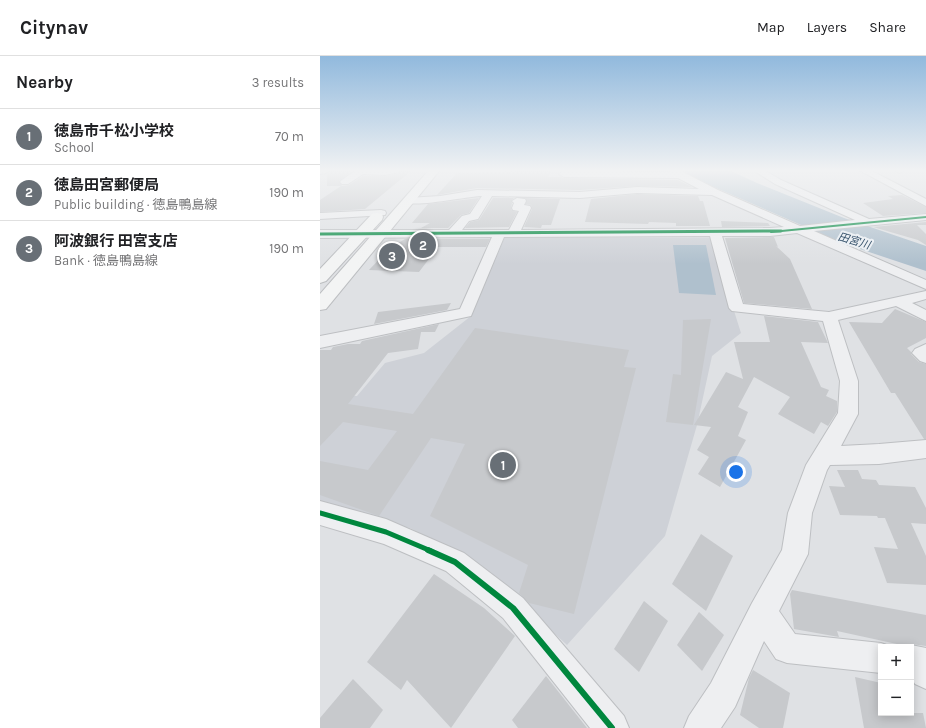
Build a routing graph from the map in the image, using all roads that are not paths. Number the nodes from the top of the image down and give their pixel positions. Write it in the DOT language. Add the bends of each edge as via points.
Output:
graph roads {
  1 [pos="392,201"];
  2 [pos="408,201"];
  3 [pos="468,201"];
  4 [pos="484,201"];
  5 [pos="521,201"];
  6 [pos="736,201"];
  7 [pos="821,201"];
  8 [pos="381,213"];
  9 [pos="320,216"];
  10 [pos="926,217"];
  11 [pos="466,218"];
  12 [pos="867,222"];
  13 [pos="799,229"];
  14 [pos="715,232"];
  15 [pos="453,233"];
  16 [pos="507,233"];
  17 [pos="320,234"];
  18 [pos="362,234"];
  19 [pos="382,234"];
  20 [pos="320,278"];
  21 [pos="926,285"];
  22 [pos="926,295"];
  23 [pos="898,301"];
  24 [pos="320,305"];
  25 [pos="926,316"];
  26 [pos="829,317"];
  27 [pos="320,342"];
  28 [pos="926,350"];
  29 [pos="926,357"];
  30 [pos="926,449"];
  31 [pos="824,456"];
  32 [pos="320,513"];
  33 [pos="762,613"];
  34 [pos="878,658"];
  35 [pos="914,661"];
  36 [pos="926,673"];
  37 [pos="612,728"];
  38 [pos="701,728"];
  1 -- 8 [label="main road"];
  2 -- 19 [label="main road"];
  3 -- 11 [label="street" via="459,216"];
  4 -- 11 [label="street" via="474,217"];
  5 -- 16 [label="street" via="517,208 526,208"];
  6 -- 13 [label="street"];
  7 -- 12 [label="street"];
  8 -- 9 [label="street"];
  8 -- 18 [label="main road"];
  10 -- 12 [label="street"];
  11 -- 15 [label="street"];
  12 -- 13 [label="street"];
  13 -- 14 [label="street"];
  13 -- 21 [label="street"];
  14 -- 16 [label="street"];
  14 -- 26 [label="street" via="738,308"];
  15 -- 16 [label="street"];
  15 -- 19 [label="street"];
  16 -- 27 [label="street" via="466,313"];
  17 -- 18 [label="street"];
  18 -- 19 [label="street"];
  18 -- 20 [label="main road"];
  19 -- 24 [label="main road"];
  22 -- 23 [label="street"];
  23 -- 25 [label="street"];
  23 -- 26 [label="street"];
  26 -- 31 [label="street" via="848,381 848,414"];
  28 -- 29 [label="street" via="920,353"];
  30 -- 31 [label="street"];
  31 -- 33 [label="street" via="817,465 800,513 795,554"];
  32 -- 37 [label="street" via="386,532 455,562 513,608"];
  33 -- 34 [label="street" via="787,648"];
  33 -- 38 [label="street" via="723,695"];
  35 -- 36 [label="street" via="922,662"];
}
